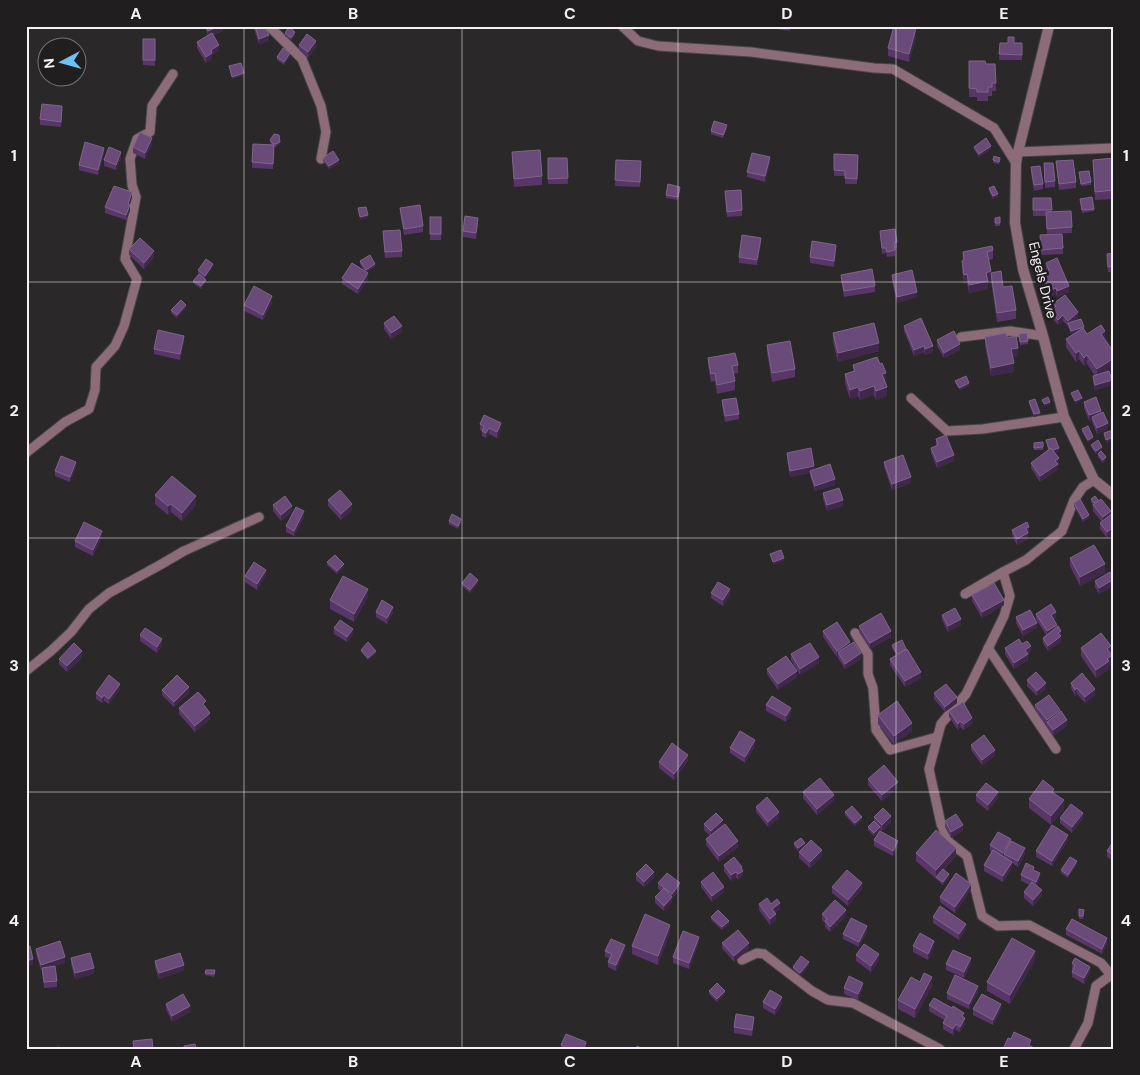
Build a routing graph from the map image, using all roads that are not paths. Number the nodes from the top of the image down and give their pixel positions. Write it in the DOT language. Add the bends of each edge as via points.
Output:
graph roads {
  1 [pos="269,26"];
  2 [pos="622,26"];
  3 [pos="1048,26"];
  4 [pos="173,74"];
  5 [pos="1114,148"];
  6 [pos="1018,152"];
  7 [pos="321,159"];
  8 [pos="1016,163"];
  9 [pos="1043,336"];
  10 [pos="961,337"];
  11 [pos="911,398"];
  12 [pos="1064,417"];
  13 [pos="26,453"];
  14 [pos="1094,480"];
  15 [pos="1114,496"];
  16 [pos="259,517"];
  17 [pos="1003,572"];
  18 [pos="965,594"];
  19 [pos="855,633"];
  20 [pos="988,648"];
  21 [pos="26,671"];
  22 [pos="937,736"];
  23 [pos="1056,749"];
  24 [pos="742,960"];
  25 [pos="1113,976"];
  26 [pos="940,1049"];
  27 [pos="1074,1049"];
  1 -- 7 [label="street" via="302,59 321,106 326,132"];
  2 -- 8 [label="street" via="638,41 658,46 751,52 893,69 994,128"];
  3 -- 6 [label="street, Engels Drive"];
  4 -- 13 [label="street" via="152,106 150,132 137,139 130,160 136,197 125,259 137,280 124,326 114,346 96,367 95,390 89,409 65,422"];
  5 -- 6 [label="street"];
  6 -- 8 [label="street, Engels Drive"];
  8 -- 9 [label="street, Engels Drive" via="1018,241 1023,270"];
  9 -- 10 [label="street" via="1010,331"];
  9 -- 12 [label="street, Engels Drive"];
  11 -- 12 [label="street" via="948,431"];
  12 -- 14 [label="street, Engels Drive"];
  14 -- 15 [label="street, Engels Drive"];
  14 -- 17 [label="street" via="1083,487 1074,500 1062,531 1026,560"];
  16 -- 21 [label="street" via="184,551 109,593 89,609 58,645"];
  17 -- 18 [label="street"];
  17 -- 20 [label="street" via="1010,596"];
  19 -- 22 [label="street" via="868,654 876,730 890,750"];
  20 -- 22 [label="street" via="966,694 941,724"];
  20 -- 23 [label="street"];
  22 -- 25 [label="street" via="929,768 941,824 949,842 967,856 982,916 998,926 1029,926 1101,962"];
  24 -- 26 [label="street" via="757,953 764,954 812,992 828,1000 853,1003"];
  25 -- 27 [label="street" via="1096,986 1088,1023"];
}
